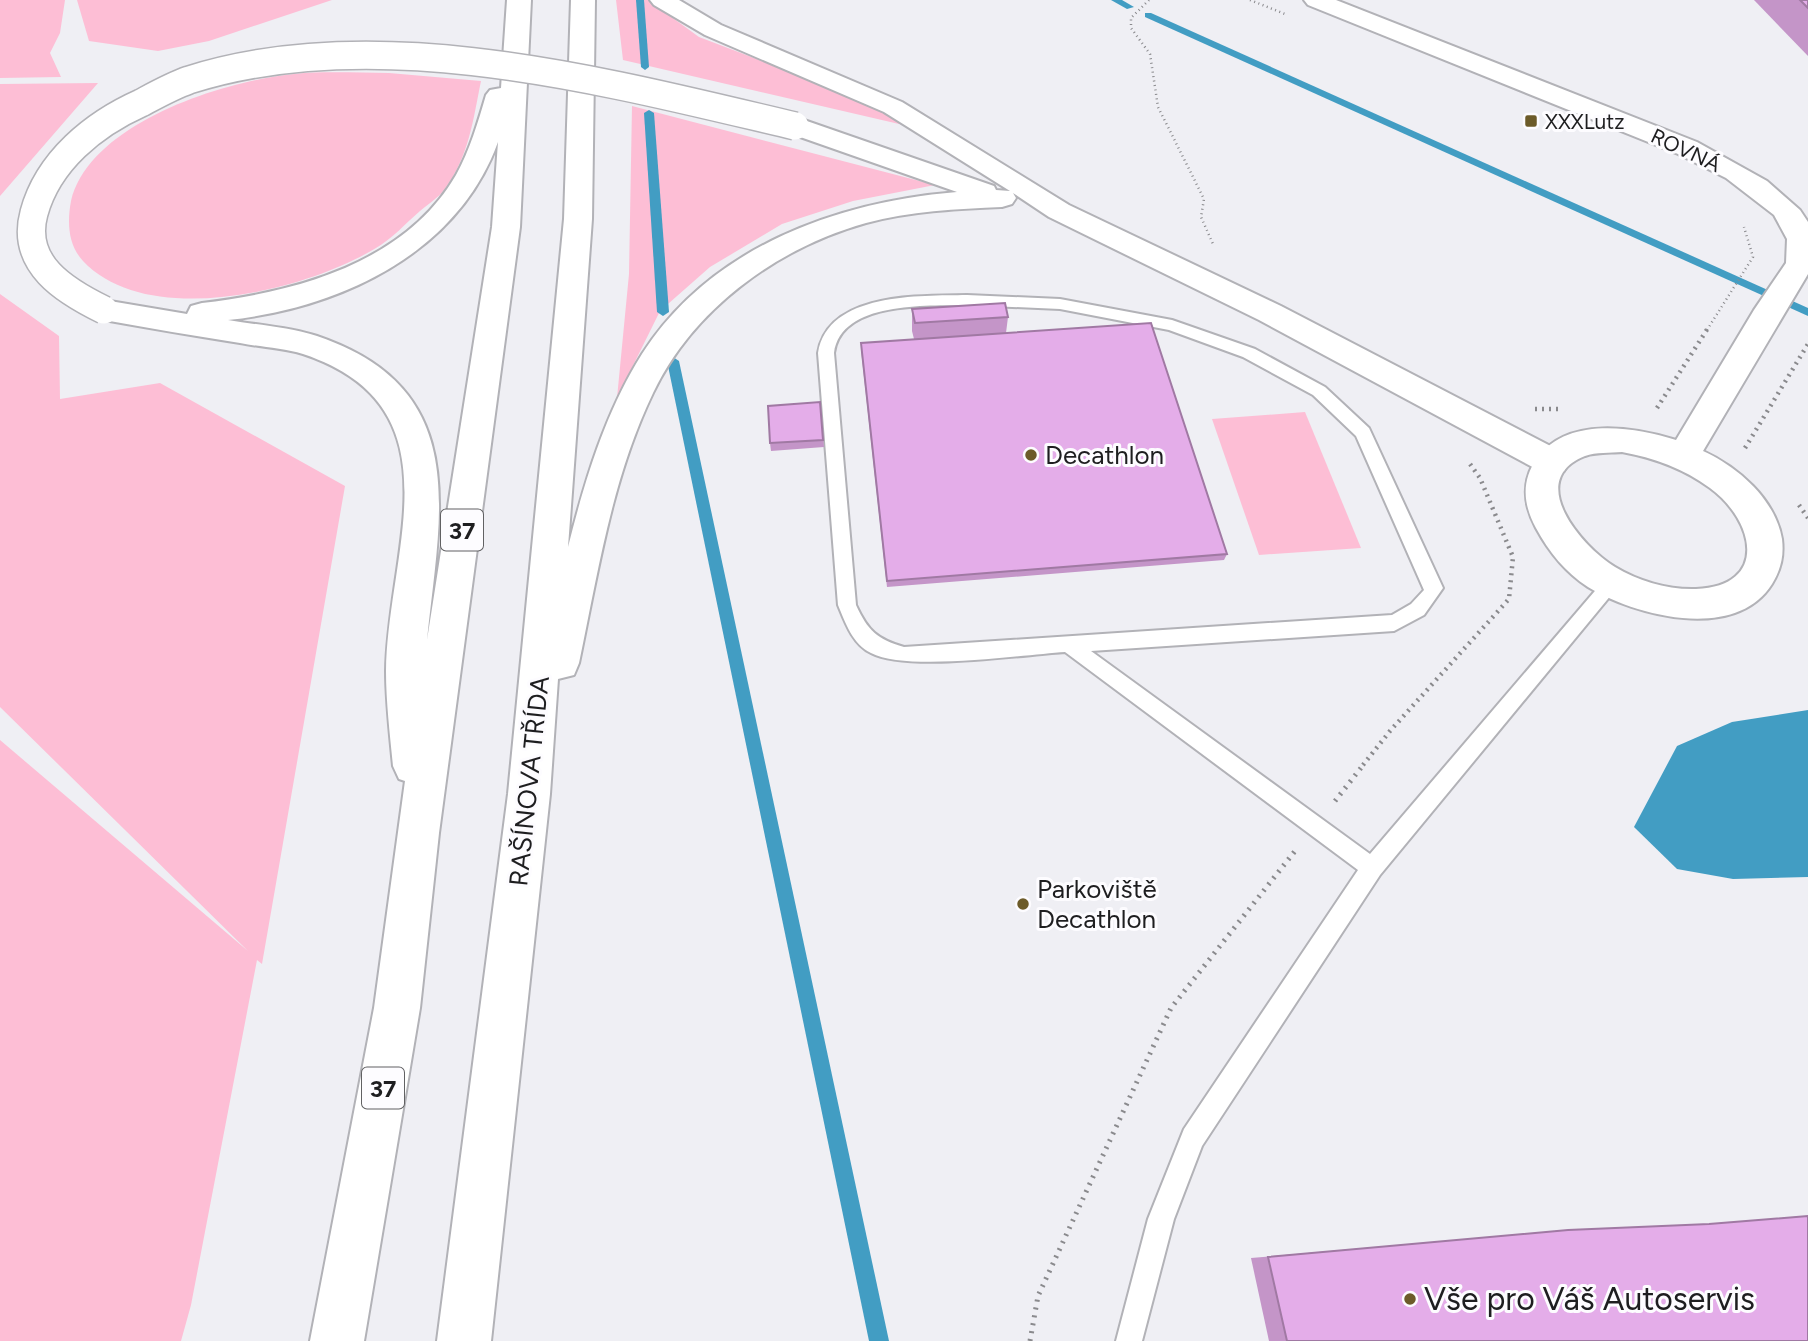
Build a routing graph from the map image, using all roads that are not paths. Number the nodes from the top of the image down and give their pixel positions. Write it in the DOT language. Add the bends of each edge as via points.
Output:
graph roads {
  1 [pos="519,0"];
  2 [pos="583,0"];
  3 [pos="662,0"];
  4 [pos="1316,0"];
  5 [pos="518,29"];
  6 [pos="1002,198"];
  7 [pos="1059,211"];
  8 [pos="150,317"];
  9 [pos="1684,455"];
  10 [pos="1552,462"];
  11 [pos="1612,583"];
  12 [pos="1069,645"];
  13 [pos="529,794"];
  14 [pos="418,833"];
  15 [pos="1371,868"];
  16 [pos="337,1341"];
  17 [pos="464,1341"];
  18 [pos="1129,1341"];
  1 -- 5 [label="main road, 37"];
  2 -- 13 [label="main road, RAŠÍNOVA TŘÍDA" via="578,219"];
  3 -- 7 [label="main road" via="713,30 893,107"];
  4 -- 9 [label="main road, ROVNÁ" via="1665,139 1737,175 1781,205 1801,237 1803,256"];
  5 -- 8 [label="main road" via="480,155 444,210 416,236 366,269 292,297 222,312"];
  5 -- 14 [label="main road, 37" via="506,227"];
  6 -- 7 [label="main road"];
  6 -- 8 [label="main road, bridge" via="795,126 611,84 436,59 284,58 190,79 123,109 93,129 48,180 29,230 35,256 49,277 104,310"];
  6 -- 13 [label="main road" via="900,208 808,234 723,285 687,317 659,352 617,438"];
  7 -- 10 [label="main road" via="1270,313"];
  8 -- 14 [label="main road" via="307,344 348,361 378,383 402,411 418,446 422,479 405,670"];
  9 -- 10 [label="main road" via="1652,444 1593,441 1569,449"];
  9 -- 11 [label="main road" via="1738,492 1757,516 1766,540 1766,563 1752,585 1727,600 1692,605 1651,598"];
  10 -- 11 [label="main road" via="1541,483 1543,508 1555,535 1579,561"];
  11 -- 15 [label="lane"];
  12 -- 12 [label="lane" via="1394,623 1416,613 1434,588 1363,432 1320,391 1249,353 1161,322 1060,304 927,301 863,311 839,323 830,334 826,353 847,605 856,626 875,647 904,654"];
  12 -- 15 [label="lane"];
  13 -- 17 [label="main road, RAŠÍNOVA TŘÍDA"];
  14 -- 16 [label="main road, 37" via="397,1008"];
  15 -- 18 [label="lane" via="1193,1138 1161,1219"];
}
